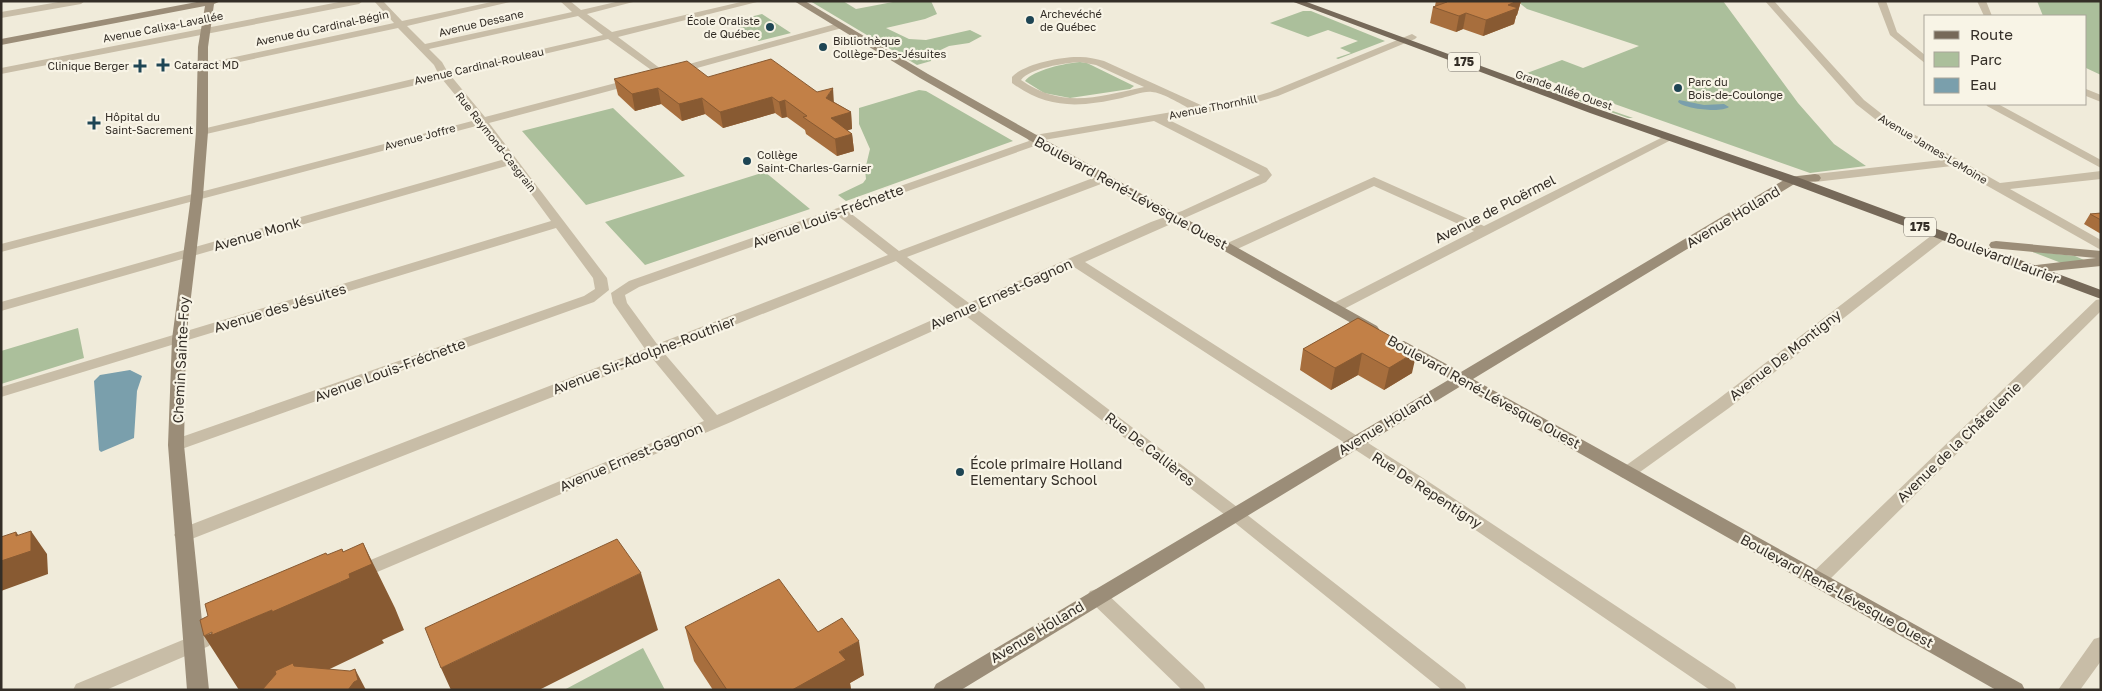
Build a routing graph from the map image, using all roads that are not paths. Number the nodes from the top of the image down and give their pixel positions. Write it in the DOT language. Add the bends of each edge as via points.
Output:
graph roads {
  1 [pos="81,1"];
  2 [pos="360,1"];
  3 [pos="378,1"];
  4 [pos="564,1"];
  5 [pos="633,1"];
  6 [pos="757,1"];
  7 [pos="798,1"];
  8 [pos="1295,1"];
  9 [pos="1314,1"];
  10 [pos="1769,1"];
  11 [pos="1881,1"];
  12 [pos="1981,1"];
  13 [pos="212,2"];
  14 [pos="508,2"];
  15 [pos="579,13"];
  16 [pos="1,15"];
  17 [pos="1988,15"];
  18 [pos="400,24"];
  19 [pos="839,26"];
  20 [pos="205,31"];
  21 [pos="609,35"];
  22 [pos="1408,38"];
  23 [pos="1,42"];
  24 [pos="422,48"];
  25 [pos="1924,59"];
  26 [pos="202,66"];
  27 [pos="1,71"];
  28 [pos="444,75"];
  29 [pos="652,77"];
  30 [pos="1154,88"];
  31 [pos="2087,92"];
  32 [pos="2101,99"];
  33 [pos="1994,105"];
  34 [pos="1200,110"];
  35 [pos="1154,117"];
  36 [pos="481,122"];
  37 [pos="202,132"];
  38 [pos="1669,136"];
  39 [pos="1036,140"];
  40 [pos="512,161"];
  41 [pos="1952,162"];
  42 [pos="2101,165"];
  43 [pos="2101,175"];
  44 [pos="1105,178"];
  45 [pos="1815,178"];
  46 [pos="1793,180"];
  47 [pos="1996,187"];
  48 [pos="198,196"];
  49 [pos="840,212"];
  50 [pos="1175,218"];
  51 [pos="559,223"];
  52 [pos="1484,232"];
  53 [pos="1941,235"];
  54 [pos="1996,245"];
  55 [pos="2101,246"];
  56 [pos="1,248"];
  57 [pos="1228,248"];
  58 [pos="191,253"];
  59 [pos="2101,255"];
  60 [pos="899,256"];
  61 [pos="1075,261"];
  62 [pos="2101,262"];
  63 [pos="2054,267"];
  64 [pos="2032,270"];
  65 [pos="2101,284"];
  66 [pos="602,290"];
  67 [pos="2101,295"];
  68 [pos="2101,303"];
  69 [pos="1,307"];
  70 [pos="1335,308"];
  71 [pos="968,309"];
  72 [pos="179,339"];
  73 [pos="654,351"];
  74 [pos="1461,379"];
  75 [pos="1,392"];
  76 [pos="714,422"];
  77 [pos="1354,442"];
  78 [pos="176,445"];
  79 [pos="1627,473"];
  80 [pos="1235,514"];
  81 [pos="183,535"];
  82 [pos="342,580"];
  83 [pos="1817,580"];
  84 [pos="1097,596"];
  85 [pos="216,634"];
  86 [pos="194,644"];
  87 [pos="2101,644"];
  88 [pos="83,690"];
  89 [pos="198,690"];
  90 [pos="943,690"];
  91 [pos="1196,690"];
  92 [pos="1457,690"];
  93 [pos="1727,690"];
  94 [pos="2015,690"];
  95 [pos="2068,690"];
  1 -- 16 [label="street"];
  2 -- 20 [label="street, Avenue Calixa-Lavallée"];
  3 -- 18 [label="street, Rue Raymond-Casgrain"];
  4 -- 15 [label="street"];
  5 -- 15 [label="street, Avenue Dessane"];
  6 -- 21 [label="street, Avenue Cardinal-Rouleau"];
  7 -- 19 [label="main road, Boulevard René-Lévesque Ouest"];
  8 -- 22 [label="main road, Grande Allée Ouest / 175"];
  9 -- 22 [label="main road, Grande Allée Ouest / 175"];
  10 -- 41 [label="street, Avenue James-LeMoine" via="1860,102 1888,124"];
  11 -- 25 [label="street" via="1894,33"];
  12 -- 17 [label="street"];
  13 -- 20 [label="main road, Chemin Sainte-Foy"];
  13 -- 23 [label="main road"];
  14 -- 18 [label="street, Avenue du Cardinal-Bégin"];
  15 -- 21 [label="street"];
  15 -- 24 [label="street, Avenue Dessane"];
  18 -- 24 [label="street, Rue Raymond-Casgrain"];
  18 -- 26 [label="street, Avenue du Cardinal-Bégin"];
  19 -- 29 [label="street, Avenue Joffre"];
  19 -- 39 [label="main road, Boulevard René-Lévesque Ouest"];
  20 -- 26 [label="main road, Chemin Sainte-Foy"];
  20 -- 27 [label="street, Avenue Calixa-Lavallée"];
  21 -- 28 [label="street, Avenue Cardinal-Rouleau"];
  21 -- 29 [label="street"];
  22 -- 34 [label="street, Avenue Thornhill" via="1274,94"];
  22 -- 38 [label="main road, Grande Allée Ouest / 175"];
  22 -- 45 [label="main road, Grande Allée Ouest / 175"];
  24 -- 28 [label="street, Rue Raymond-Casgrain"];
  26 -- 37 [label="main road, Chemin Sainte-Foy"];
  28 -- 36 [label="street, Rue Raymond-Casgrain"];
  28 -- 37 [label="street, Avenue Cardinal-Rouleau"];
  29 -- 36 [label="street, Avenue Joffre"];
  30 -- 30 [label="street" via="1084,59 1062,60 1016,77 1016,81 1044,97 1064,101"];
  30 -- 34 [label="street"];
  31 -- 32 [label="street"];
  33 -- 42 [label="street"];
  34 -- 35 [label="street, Avenue Thornhill"];
  35 -- 39 [label="street, Avenue Thornhill"];
  35 -- 50 [label="street, Avenue Ernest-Gagnon" via="1266,175"];
  36 -- 40 [label="street, Rue Raymond-Casgrain"];
  36 -- 48 [label="street, Avenue Joffre"];
  37 -- 48 [label="main road, Chemin Sainte-Foy"];
  38 -- 46 [label="main road, Grande Allée Ouest / 175"];
  38 -- 52 [label="street, Avenue de Ploërmel"];
  39 -- 44 [label="main road, Boulevard René-Lévesque Ouest"];
  39 -- 49 [label="street, Avenue Louis-Fréchette"];
  40 -- 51 [label="street, Rue Raymond-Casgrain"];
  40 -- 58 [label="street, Avenue Monk"];
  41 -- 45 [label="street, Avenue Holland"];
  41 -- 47 [label="street, Avenue James-LeMoine"];
  43 -- 47 [label="street, Avenue James-LeMoine"];
  44 -- 50 [label="main road, Boulevard René-Lévesque Ouest"];
  44 -- 60 [label="street, Avenue Sir-Adolphe-Routhier"];
  45 -- 46 [label="main road, Avenue Holland"];
  45 -- 54 [label="main road, Boulevard Laurier / 175"];
  46 -- 53 [label="main road, Boulevard Laurier / 175"];
  46 -- 74 [label="main road, Avenue Holland"];
  47 -- 55 [label="street, Avenue James-LeMoine"];
  48 -- 56 [label="street, Avenue Joffre"];
  48 -- 58 [label="main road, Chemin Sainte-Foy"];
  49 -- 60 [label="street, Rue De Callières"];
  49 -- 73 [label="street, Avenue Louis-Fréchette" via="634,284 618,293 620,303"];
  50 -- 57 [label="main road, Boulevard René-Lévesque Ouest"];
  50 -- 61 [label="street, Avenue Ernest-Gagnon"];
  51 -- 66 [label="street, Rue Raymond-Casgrain" via="600,278"];
  51 -- 72 [label="street, Avenue des Jésuites"];
  52 -- 57 [label="street" via="1374,180"];
  52 -- 70 [label="street, Avenue de Ploërmel"];
  53 -- 64 [label="main road, Boulevard Laurier / 175"];
  53 -- 79 [label="street, Avenue De Montigny"];
  54 -- 59 [label="main road"];
  54 -- 63 [label="main road, Boulevard Laurier / 175"];
  57 -- 70 [label="main road, Boulevard René-Lévesque Ouest"];
  58 -- 69 [label="street, Avenue Monk"];
  58 -- 72 [label="main road, Chemin Sainte-Foy"];
  60 -- 71 [label="street, Rue De Callières"];
  60 -- 73 [label="street, Avenue Sir-Adolphe-Routhier"];
  61 -- 71 [label="street, Avenue Ernest-Gagnon"];
  61 -- 77 [label="street, Rue De Repentigny"];
  62 -- 63 [label="main road"];
  63 -- 64 [label="main road"];
  63 -- 65 [label="main road, Boulevard Laurier / 175"];
  64 -- 67 [label="main road, Boulevard Laurier / 175"];
  66 -- 78 [label="street, Avenue Louis-Fréchette" via="589,299"];
  68 -- 83 [label="street, Avenue de la Châtellenie"];
  70 -- 74 [label="main road, Boulevard René-Lévesque Ouest"];
  71 -- 76 [label="street, Avenue Ernest-Gagnon"];
  71 -- 80 [label="street, Rue De Callières"];
  72 -- 75 [label="street, Avenue des Jésuites"];
  72 -- 78 [label="main road, Chemin Sainte-Foy"];
  73 -- 76 [label="street"];
  73 -- 81 [label="street, Avenue Sir-Adolphe-Routhier"];
  74 -- 77 [label="main road, Avenue Holland"];
  74 -- 79 [label="main road, Boulevard René-Lévesque Ouest"];
  76 -- 82 [label="street, Avenue Ernest-Gagnon"];
  77 -- 80 [label="main road, Avenue Holland"];
  77 -- 93 [label="street, Rue De Repentigny"];
  78 -- 81 [label="main road, Chemin Sainte-Foy"];
  79 -- 83 [label="main road, Boulevard René-Lévesque Ouest"];
  80 -- 84 [label="main road, Avenue Holland"];
  80 -- 92 [label="street, Rue De Callières"];
  81 -- 86 [label="main road, Chemin Sainte-Foy"];
  83 -- 94 [label="main road, Boulevard René-Lévesque Ouest"];
  84 -- 90 [label="main road, Avenue Holland"];
  84 -- 91 [label="street"];
  85 -- 86 [label="street"];
  86 -- 88 [label="street"];
  86 -- 89 [label="main road, Chemin Sainte-Foy"];
  87 -- 95 [label="street"];
}
